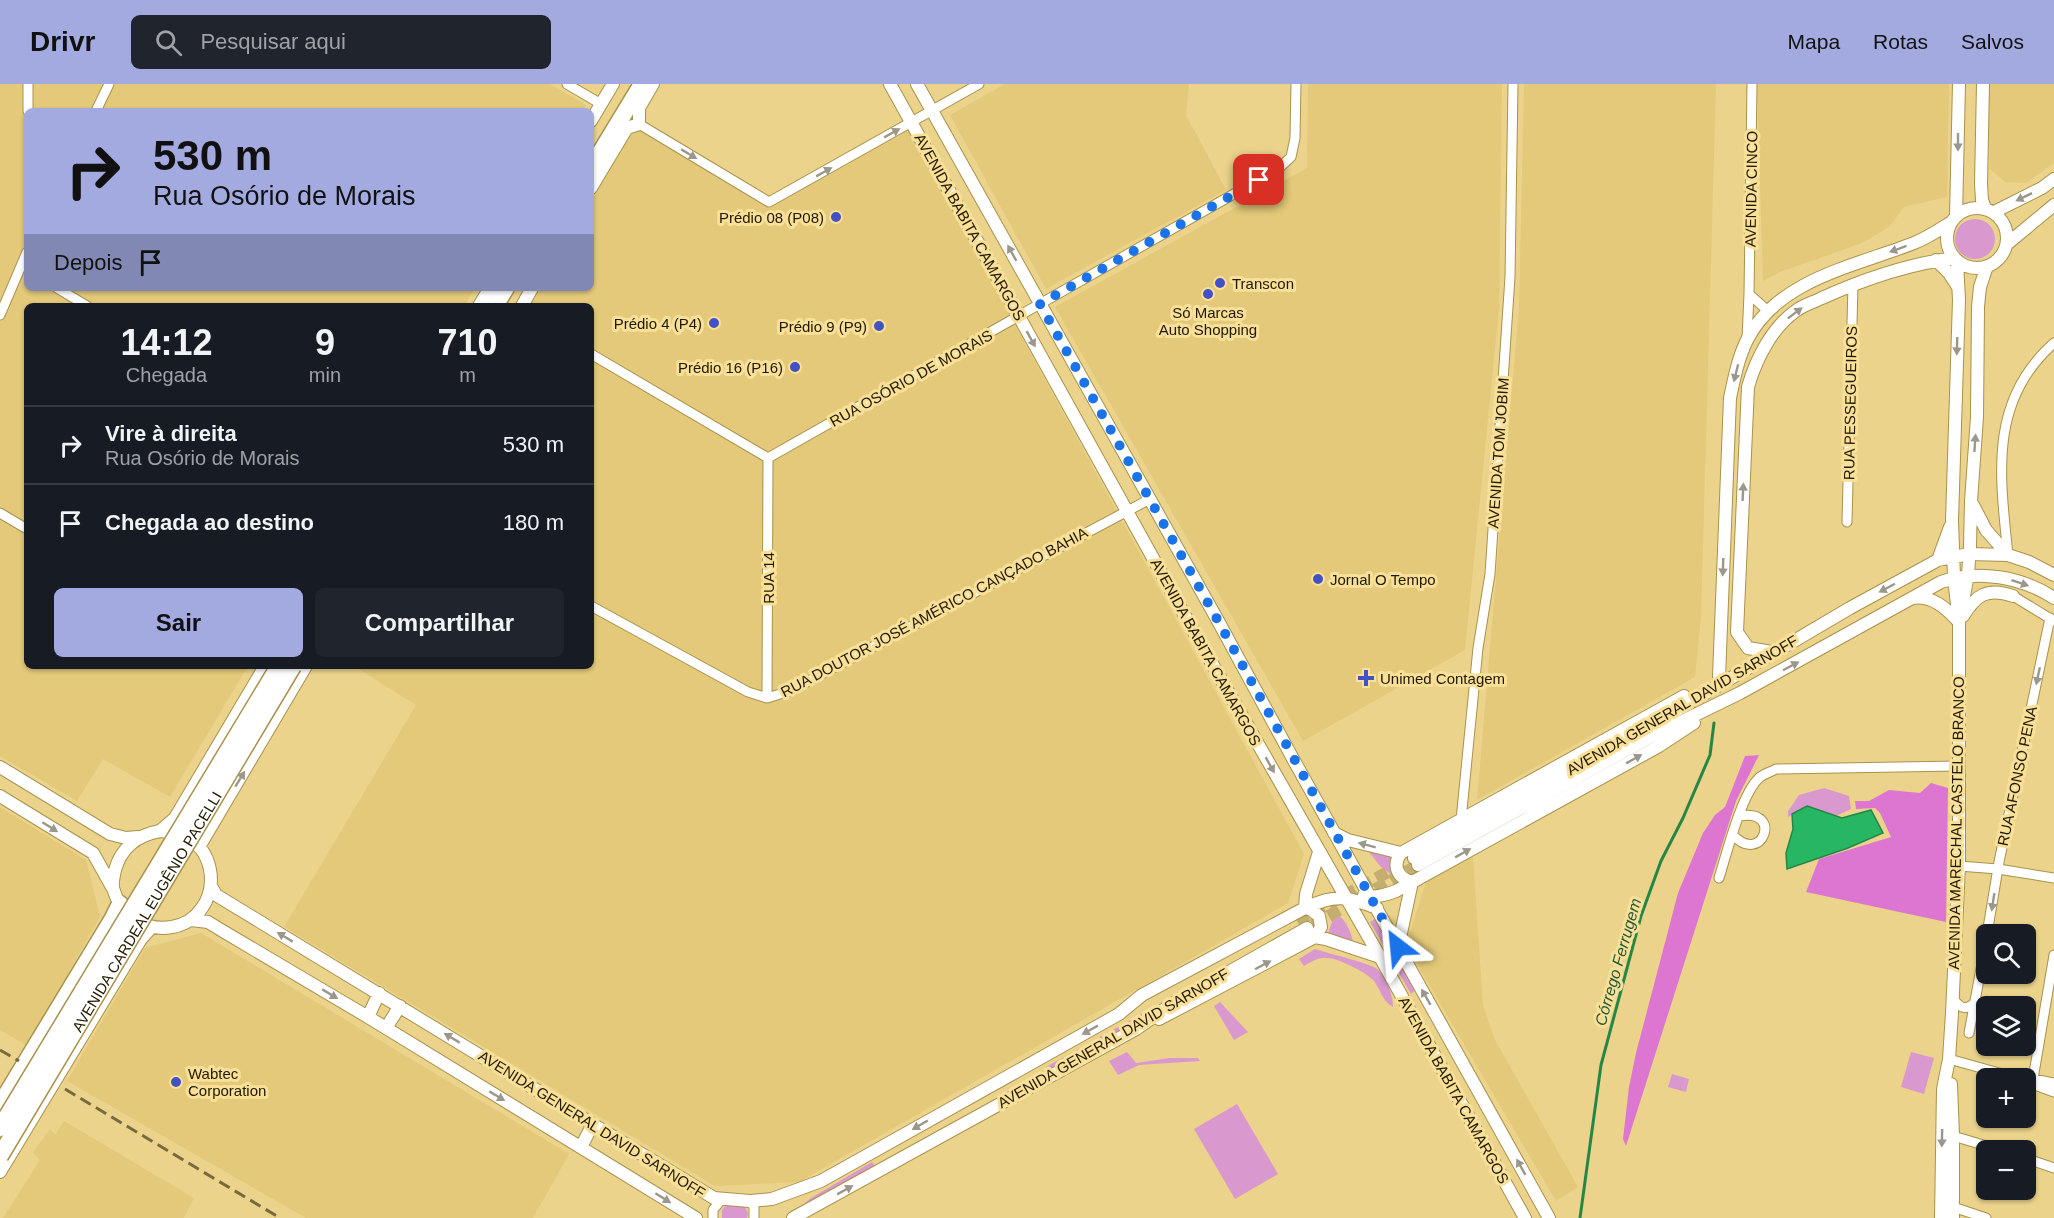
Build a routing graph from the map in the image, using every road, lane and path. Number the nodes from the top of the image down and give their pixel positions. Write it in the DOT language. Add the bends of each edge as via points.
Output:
graph roads {
  1 [pos="28,84"];
  2 [pos="109,84"];
  3 [pos="567,84"];
  4 [pos="613,84"];
  5 [pos="629,84"];
  6 [pos="642,84"];
  7 [pos="653,84"];
  8 [pos="890,84"];
  9 [pos="917,84"];
  10 [pos="979,84"];
  11 [pos="1296,84"];
  12 [pos="1513,84"];
  13 [pos="1752,84"];
  14 [pos="1959,84"];
  15 [pos="1983,84"];
  16 [pos="601,104"];
  17 [pos="28,108"];
  18 [pos="97,108"];
  19 [pos="932,111"];
  20 [pos="594,116"];
  21 [pos="912,122"];
  22 [pos="639,124"];
  23 [pos="594,142"];
  24 [pos="594,163"];
  25 [pos="2054,179"];
  26 [pos="594,183"];
  27 [pos="2054,205"];
  28 [pos="1989,210"];
  29 [pos="1953,219"];
  30 [pos="2007,244"];
  31 [pos="1956,260"];
  32 [pos="1936,261"];
  33 [pos="1987,266"];
  34 [pos="24,269"];
  35 [pos="1852,284"];
  36 [pos="1958,288"];
  37 [pos="62,291"];
  38 [pos="1749,294"];
  39 [pos="82,303"];
  40 [pos="1040,304"];
  41 [pos="1767,311"];
  42 [pos="0,315"];
  43 [pos="1019,317"];
  44 [pos="1747,340"];
  45 [pos="2054,343"];
  46 [pos="594,356"];
  47 [pos="768,458"];
  48 [pos="1150,499"];
  49 [pos="1971,501"];
  50 [pos="1127,510"];
  51 [pos="0,513"];
  52 [pos="1952,520"];
  53 [pos="1847,522"];
  54 [pos="24,527"];
  55 [pos="1969,554"];
  56 [pos="2008,555"];
  57 [pos="1953,556"];
  58 [pos="1938,560"];
  59 [pos="1968,575"];
  60 [pos="2054,575"];
  61 [pos="1984,576"];
  62 [pos="1954,578"];
  63 [pos="2013,596"];
  64 [pos="2054,598"];
  65 [pos="1909,599"];
  66 [pos="594,608"];
  67 [pos="2052,619"];
  68 [pos="1959,622"];
  69 [pos="1773,652"];
  70 [pos="1751,665"];
  71 [pos="259,669"];
  72 [pos="277,669"];
  73 [pos="291,669"];
  74 [pos="304,669"];
  75 [pos="1719,677"];
  76 [pos="1740,693"];
  77 [pos="767,698"];
  78 [pos="1958,766"];
  79 [pos="0,768"];
  80 [pos="0,796"];
  81 [pos="1740,816"];
  82 [pos="1461,820"];
  83 [pos="160,831"];
  84 [pos="1334,833"];
  85 [pos="1732,834"];
  86 [pos="141,836"];
  87 [pos="199,847"];
  88 [pos="1319,852"];
  89 [pos="1401,853"];
  90 [pos="1959,866"];
  91 [pos="1998,869"];
  92 [pos="1719,878"];
  93 [pos="2054,878"];
  94 [pos="1412,882"];
  95 [pos="1338,884"];
  96 [pos="211,886"];
  97 [pos="112,887"];
  98 [pos="1345,897"];
  99 [pos="1373,903"];
  100 [pos="120,904"];
  101 [pos="1305,908"];
  102 [pos="191,920"];
  103 [pos="1989,924"];
  104 [pos="152,927"];
  105 [pos="1306,929"];
  106 [pos="1398,947"];
  107 [pos="2054,955"];
  108 [pos="1380,957"];
  109 [pos="379,993"];
  110 [pos="1953,998"];
  111 [pos="1976,1001"];
  112 [pos="1976,1004"];
  113 [pos="400,1006"];
  114 [pos="1119,1014"];
  115 [pos="368,1017"];
  116 [pos="386,1029"];
  117 [pos="1969,1033"];
  118 [pos="1458,1053"];
  119 [pos="1949,1059"];
  120 [pos="1438,1061"];
  121 [pos="1983,1068"];
  122 [pos="2031,1068"];
  123 [pos="2036,1081"];
  124 [pos="2036,1083"];
  125 [pos="2054,1083"];
  126 [pos="2054,1092"];
  127 [pos="0,1105"];
  128 [pos="593,1124"];
  129 [pos="0,1128"];
  130 [pos="1953,1136"];
  131 [pos="1976,1143"];
  132 [pos="581,1147"];
  133 [pos="0,1156"];
  134 [pos="2036,1162"];
  135 [pos="2054,1168"];
  136 [pos="0,1172"];
  137 [pos="721,1200"];
  138 [pos="750,1201"];
  139 [pos="1953,1212"];
  140 [pos="696,1218"];
  141 [pos="713,1218"];
  142 [pos="754,1218"];
  143 [pos="794,1218"];
  144 [pos="1525,1218"];
  145 [pos="1549,1218"];
  146 [pos="1941,1218"];
  147 [pos="1986,1218"];
  1 -- 17 [label="street"];
  2 -- 18 [label="street"];
  3 -- 16 [label="street"];
  4 -- 16 [label="main road"];
  5 -- 23 [label="highway"];
  6 -- 24 [label="highway"];
  7 -- 22 [label="main road" via="639,108"];
  8 -- 21 [label="main road, AVENIDA BABITA CAMARGOS"];
  9 -- 19 [label="main road, AVENIDA BABITA CAMARGOS"];
  10 -- 19 [label="street"];
  11 -- 40 [label="street, RUA OSÓRIO DE MORAIS" via="1291,157 1278,169"];
  12 -- 82 [label="street, AVENIDA TOM JOBIM" via="1510,277 1490,574 1478,648"];
  13 -- 38 [label="street, AVENIDA CINCO"];
  14 -- 29 [label="main road, one-way"];
  15 -- 28 [label="main road" via="1981,184 1982,200"];
  16 -- 20 [label="main road"];
  19 -- 21 [label="street"];
  40 -- 19 [label="main road, AVENIDA BABITA CAMARGOS, one-way"];
  22 -- 21 [label="street, one-way" via="770,202"];
  21 -- 43 [label="main road, AVENIDA BABITA CAMARGOS"];
  22 -- 26 [label="main road" via="627,128"];
  25 -- 28 [label="main road, one-way"];
  27 -- 30 [label="main road"];
  28 -- 29 [label="main road" via="1965,210"];
  28 -- 30 [label="main road" via="2002,221"];
  29 -- 31 [label="main road" via="1946,238"];
  29 -- 41 [label="main road, one-way" via="1916,243 1820,278"];
  30 -- 33 [label="main road" via="2003,254"];
  31 -- 32 [label="main road"];
  31 -- 33 [label="main road" via="1972,268"];
  31 -- 36 [label="main road"];
  32 -- 35 [label="main road"];
  32 -- 36 [label="main road"];
  49 -- 33 [label="main road, one-way" via="1978,307"];
  34 -- 42 [label="street"];
  35 -- 53 [label="street, RUA PESSEGUEIROS"];
  69 -- 35 [label="main road, one-way" via="1748,648 1737,632 1748,387 1754,368 1778,328 1797,310"];
  36 -- 52 [label="main road, one-way"];
  37 -- 39 [label="street"];
  38 -- 41 [label="street"];
  38 -- 44 [label="street, AVENIDA CINCO"];
  40 -- 43 [label="street, RUA OSÓRIO DE MORAIS"];
  40 -- 48 [label="main road, AVENIDA BABITA CAMARGOS"];
  41 -- 44 [label="main road"];
  43 -- 47 [label="street, RUA OSÓRIO DE MORAIS"];
  43 -- 50 [label="main road, AVENIDA BABITA CAMARGOS, one-way"];
  44 -- 75 [label="main road, one-way" via="1730,398"];
  45 -- 56 [label="street" via="2024,376 2004,426 2002,478"];
  46 -- 47 [label="street"];
  47 -- 77 [label="street, RUA 14"];
  48 -- 50 [label="street, RUA DOUTOR JOSÉ AMÉRICO CANÇADO BAHIA"];
  48 -- 84 [label="main road, AVENIDA BABITA CAMARGOS"];
  49 -- 55 [label="main road"];
  49 -- 56 [label="main road" via="1986,530"];
  50 -- 77 [label="street, RUA DOUTOR JOSÉ AMÉRICO CANÇADO BAHIA" via="790,691"];
  50 -- 88 [label="main road, AVENIDA BABITA CAMARGOS, one-way"];
  51 -- 54 [label="street"];
  52 -- 57 [label="main road"];
  52 -- 58 [label="main road"];
  55 -- 56 [label="main road, AVENIDA GENERAL DAVID SARNOFF"];
  55 -- 57 [label="main road, AVENIDA GENERAL DAVID SARNOFF"];
  55 -- 59 [label="main road"];
  56 -- 60 [label="main road"];
  57 -- 58 [label="main road, AVENIDA GENERAL DAVID SARNOFF"];
  57 -- 62 [label="main road"];
  58 -- 69 [label="main road, AVENIDA GENERAL DAVID SARNOFF, one-way"];
  59 -- 61 [label="main road, AVENIDA GENERAL DAVID SARNOFF"];
  59 -- 62 [label="main road, AVENIDA GENERAL DAVID SARNOFF"];
  59 -- 68 [label="main road, AVENIDA MARECHAL CASTELO BRANCO"];
  61 -- 63 [label="main road"];
  61 -- 64 [label="main road, AVENIDA GENERAL DAVID SARNOFF, one-way" via="2009,579"];
  62 -- 65 [label="main road, AVENIDA GENERAL DAVID SARNOFF"];
  62 -- 68 [label="main road, AVENIDA MARECHAL CASTELO BRANCO"];
  63 -- 67 [label="street"];
  63 -- 68 [label="main road" via="1996,592 1980,596"];
  65 -- 68 [label="main road" via="1935,601"];
  76 -- 65 [label="main road, AVENIDA GENERAL DAVID SARNOFF, one-way"];
  66 -- 77 [label="street, RUA DOUTOR JOSÉ AMÉRICO CANÇADO BAHIA" via="748,692"];
  67 -- 91 [label="street, RUA AFONSO PENA, one-way"];
  68 -- 78 [label="main road, AVENIDA MARECHAL CASTELO BRANCO"];
  69 -- 70 [label="main road, AVENIDA GENERAL DAVID SARNOFF"];
  70 -- 75 [label="main road"];
  70 -- 76 [label="main road, AVENIDA GENERAL DAVID SARNOFF" via="1416,862"];
  71 -- 83 [label="main road, AVENIDA CARDEAL EUGÊNIO PACELLI" via="175,818"];
  72 -- 129 [label="highway, AVENIDA CARDEAL EUGÊNIO PACELLI, bridge"];
  73 -- 133 [label="highway, AVENIDA CARDEAL EUGÊNIO PACELLI, bridge"];
  87 -- 74 [label="main road, AVENIDA CARDEAL EUGÊNIO PACELLI, one-way"];
  75 -- 82 [label="main road"];
  94 -- 76 [label="main road, one-way" via="1659,746"];
  78 -- 81 [label="street" via="1776,769 1760,777 1748,792"];
  78 -- 90 [label="main road, AVENIDA MARECHAL CASTELO BRANCO"];
  79 -- 86 [label="main road" via="110,834"];
  80 -- 97 [label="main road, one-way" via="93,853"];
  81 -- 85 [label="street"];
  81 -- 85 [label="street" via="1760,818 1765,826 1764,837 1750,845"];
  82 -- 89 [label="main road"];
  83 -- 86 [label="main road"];
  83 -- 87 [label="main road" via="174,832"];
  89 -- 84 [label="main road, one-way"];
  84 -- 99 [label="main road, AVENIDA BABITA CAMARGOS"];
  85 -- 92 [label="street"];
  86 -- 97 [label="main road" via="119,858"];
  87 -- 96 [label="main road" via="207,858"];
  88 -- 95 [label="main road, AVENIDA BABITA CAMARGOS"];
  88 -- 101 [label="main road"];
  89 -- 94 [label="main road" via="1397,868 1402,878"];
  90 -- 91 [label="street"];
  90 -- 110 [label="main road, AVENIDA MARECHAL CASTELO BRANCO"];
  91 -- 93 [label="street"];
  91 -- 103 [label="street, RUA AFONSO PENA, one-way"];
  94 -- 99 [label="main road"];
  94 -- 106 [label="main road"];
  95 -- 98 [label="main road, AVENIDA BABITA CAMARGOS"];
  95 -- 99 [label="main road"];
  96 -- 102 [label="main road" via="208,899"];
  109 -- 96 [label="main road, AVENIDA GENERAL DAVID SARNOFF, one-way" via="216,895"];
  97 -- 100 [label="main road"];
  98 -- 99 [label="main road"];
  98 -- 101 [label="main road, AVENIDA GENERAL DAVID SARNOFF" via="1328,898"];
  98 -- 108 [label="main road, AVENIDA BABITA CAMARGOS"];
  99 -- 106 [label="main road, AVENIDA BABITA CAMARGOS"];
  100 -- 104 [label="main road" via="139,923"];
  100 -- 127 [label="highway"];
  101 -- 105 [label="main road" via="1319,916 1321,927"];
  101 -- 114 [label="main road, AVENIDA GENERAL DAVID SARNOFF" via="1142,995"];
  102 -- 104 [label="main road" via="179,926"];
  102 -- 115 [label="main road, AVENIDA GENERAL DAVID SARNOFF, one-way" via="207,922"];
  104 -- 136 [label="main road, AVENIDA CARDEAL EUGÊNIO PACELLI" via="141,939"];
  105 -- 108 [label="main road"];
  105 -- 114 [label="main road, AVENIDA GENERAL DAVID SARNOFF"];
  143 -- 105 [label="main road, AVENIDA GENERAL DAVID SARNOFF, one-way" via="1136,1029 1172,1014"];
  118 -- 106 [label="main road, AVENIDA BABITA CAMARGOS, one-way"];
  107 -- 122 [label="street"];
  108 -- 120 [label="main road, AVENIDA BABITA CAMARGOS"];
  109 -- 113 [label="main road, AVENIDA GENERAL DAVID SARNOFF"];
  109 -- 115 [label="main road"];
  110 -- 111 [label="street" via="1966,1008"];
  110 -- 119 [label="main road, AVENIDA MARECHAL CASTELO BRANCO"];
  112 -- 117 [label="street"];
  113 -- 116 [label="main road"];
  128 -- 113 [label="main road, AVENIDA GENERAL DAVID SARNOFF, one-way"];
  114 -- 138 [label="main road, AVENIDA GENERAL DAVID SARNOFF, one-way" via="821,1181 772,1199"];
  115 -- 116 [label="main road, AVENIDA GENERAL DAVID SARNOFF"];
  116 -- 132 [label="main road, AVENIDA GENERAL DAVID SARNOFF, one-way"];
  118 -- 120 [label="main road" via="1448,1050"];
  145 -- 118 [label="main road, AVENIDA BABITA CAMARGOS, one-way"];
  119 -- 121 [label="street"];
  119 -- 130 [label="main road, AVENIDA MARECHAL CASTELO BRANCO"];
  119 -- 146 [label="main road, AVENIDA MARECHAL CASTELO BRANCO, one-way" via="1943,1089"];
  120 -- 144 [label="main road, AVENIDA BABITA CAMARGOS"];
  123 -- 125 [label="street"];
  124 -- 126 [label="street"];
  128 -- 132 [label="main road"];
  128 -- 137 [label="main road, AVENIDA GENERAL DAVID SARNOFF"];
  130 -- 131 [label="street"];
  130 -- 139 [label="main road, AVENIDA MARECHAL CASTELO BRANCO"];
  132 -- 140 [label="main road, AVENIDA GENERAL DAVID SARNOFF, one-way"];
  134 -- 135 [label="street"];
  137 -- 138 [label="main road, AVENIDA GENERAL DAVID SARNOFF"];
  137 -- 141 [label="street" via="713,1210"];
  138 -- 142 [label="street"];
  139 -- 147 [label="street"];
}
